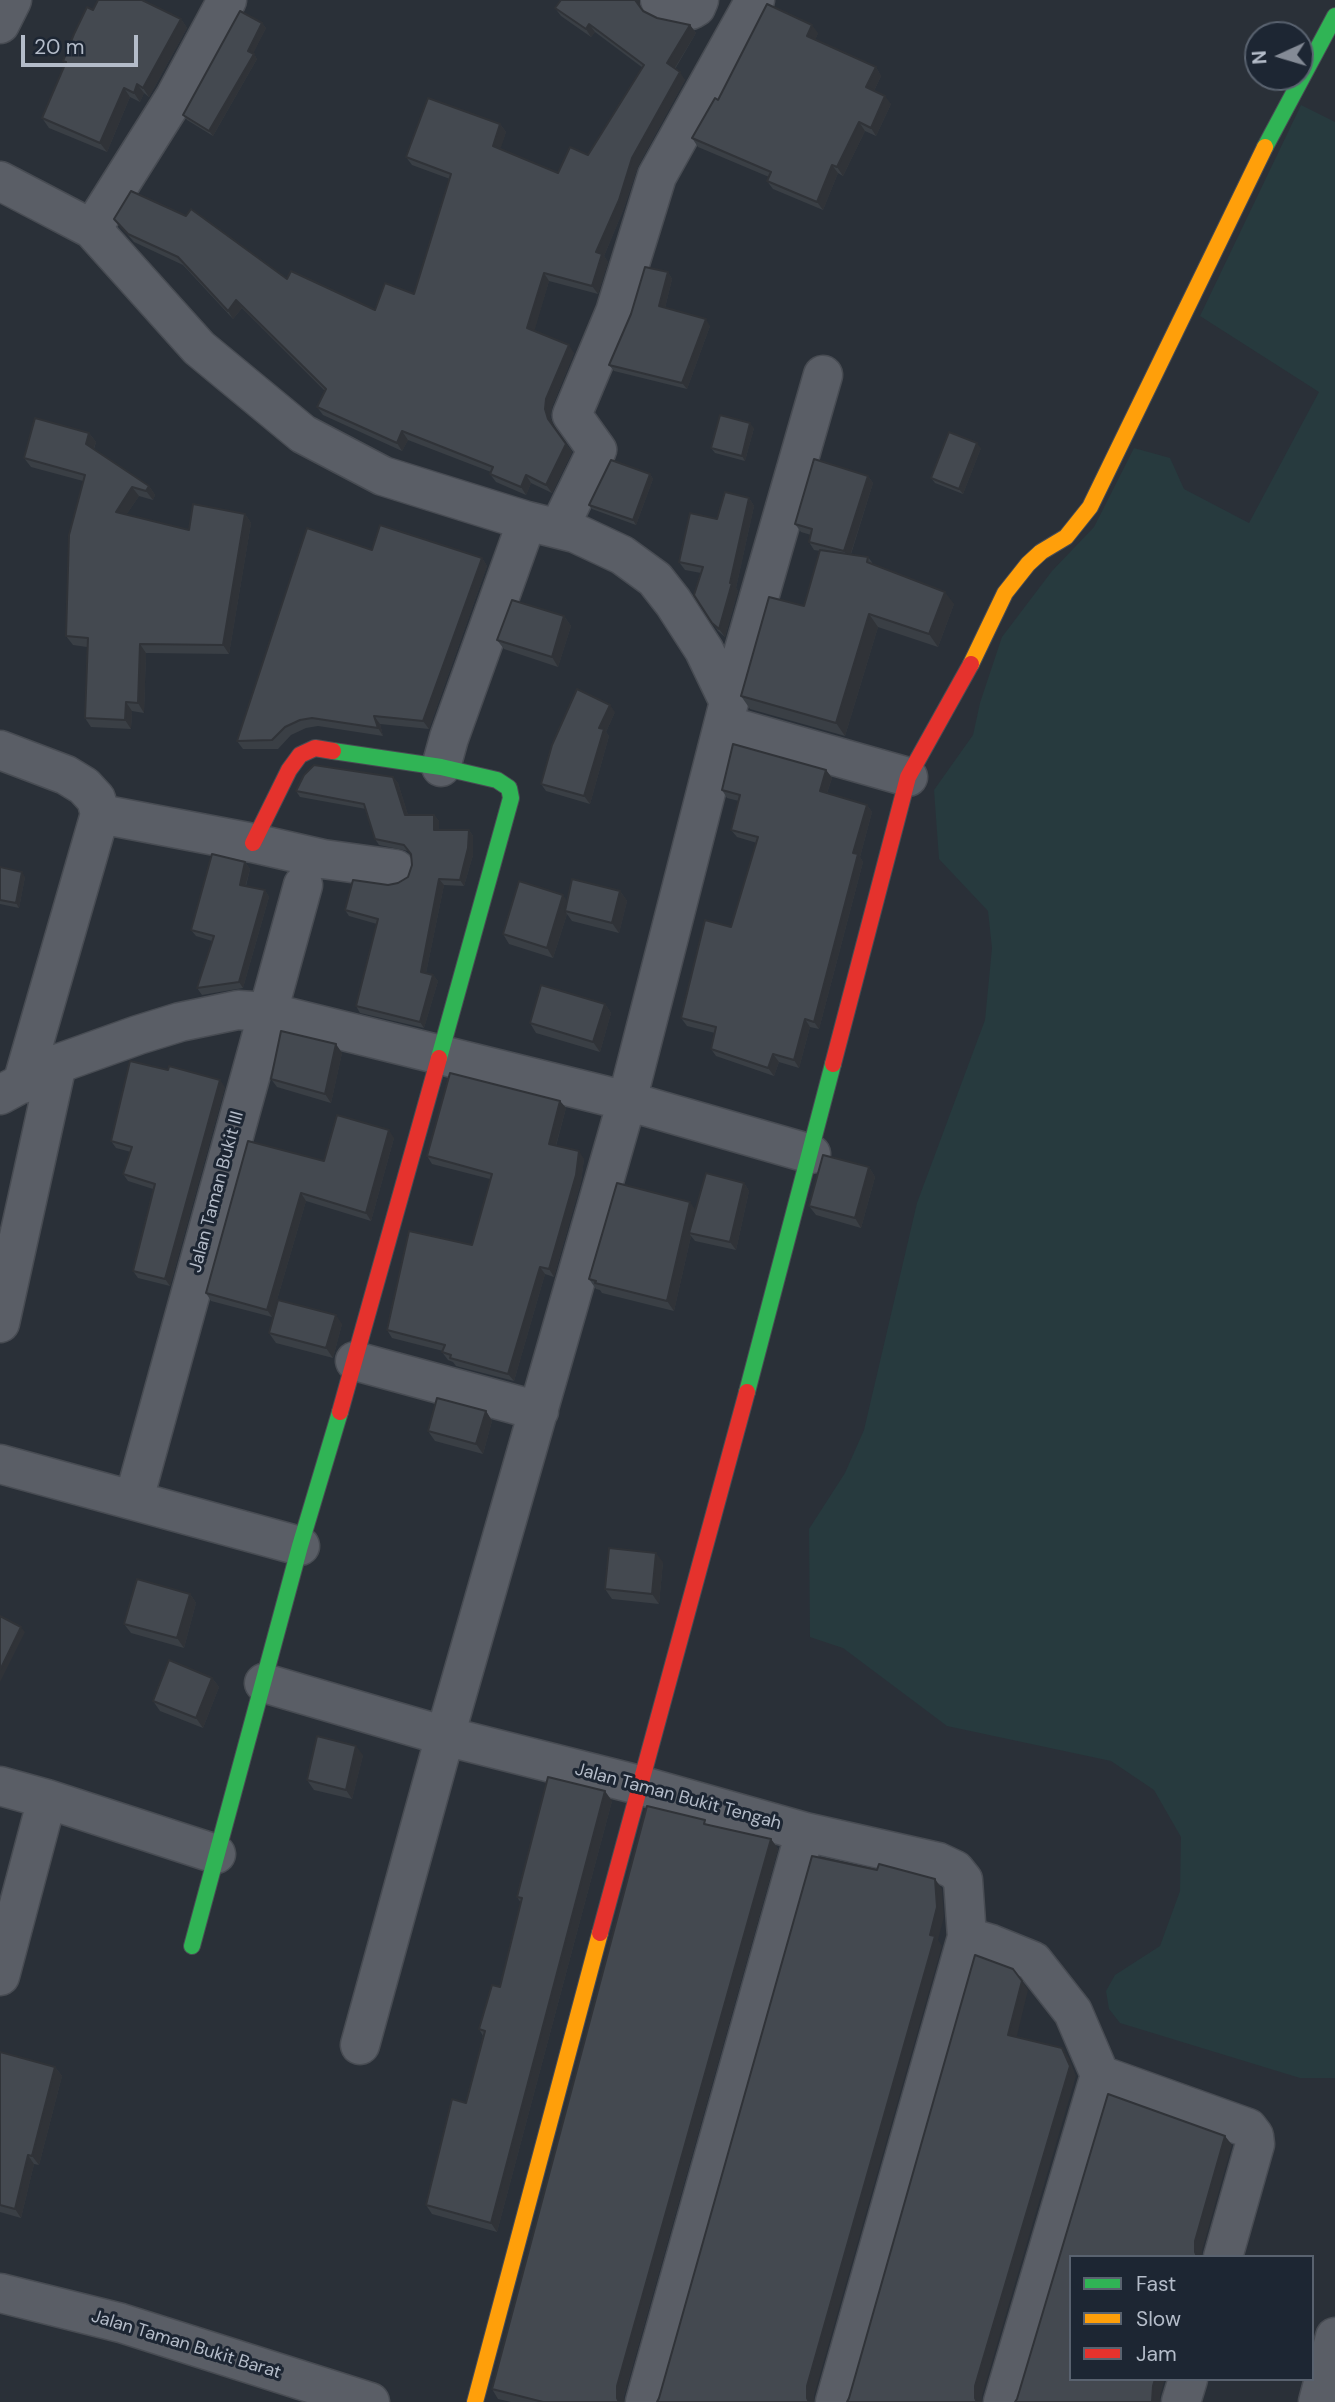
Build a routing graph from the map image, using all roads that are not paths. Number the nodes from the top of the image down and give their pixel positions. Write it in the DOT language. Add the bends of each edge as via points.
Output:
graph roads {
  1 [pos="12,0"];
  2 [pos="227,0"];
  3 [pos="660,0"];
  4 [pos="699,0"];
  5 [pos="755,0"];
  6 [pos="1335,16"];
  7 [pos="0,24"];
  8 [pos="0,181"];
  9 [pos="92,229"];
  10 [pos="823,375"];
  11 [pos="543,524"];
  12 [pos="727,713"];
  13 [pos="0,750"];
  14 [pos="441,767"];
  15 [pos="908,777"];
  16 [pos="100,814"];
  17 [pos="253,843"];
  18 [pos="395,869"];
  19 [pos="303,885"];
  20 [pos="267,1012"];
  21 [pos="440,1055"];
  22 [pos="57,1064"];
  23 [pos="11,1090"];
  24 [pos="627,1101"];
  25 [pos="811,1154"];
  26 [pos="0,1324"];
  27 [pos="355,1361"];
  28 [pos="539,1411"];
  29 [pos="0,1464"];
  30 [pos="134,1499"];
  31 [pos="300,1546"];
  32 [pos="264,1684"];
  33 [pos="445,1736"];
  34 [pos="639,1785"];
  35 [pos="0,1786"];
  36 [pos="47,1799"];
  37 [pos="805,1832"];
  38 [pos="216,1854"];
  39 [pos="967,1937"];
  40 [pos="192,1946"];
  41 [pos="0,1976"];
  42 [pos="360,2045"];
  43 [pos="1100,2075"];
  44 [pos="1223,2255"];
  45 [pos="0,2293"];
  46 [pos="1335,2337"];
  47 [pos="1187,2381"];
  48 [pos="370,2402"];
  49 [pos="475,2402"];
  50 [pos="645,2402"];
  51 [pos="835,2402"];
  52 [pos="1003,2402"];
  53 [pos="1181,2402"];
  54 [pos="1318,2402"];
  1 -- 7 [label="street"];
  2 -- 9 [label="street" via="174,97"];
  3 -- 4 [label="street" via="691,10"];
  5 -- 11 [label="street" via="657,176 615,312 572,415 597,450"];
  6 -- 15 [label="street" via="1275,126 1090,508 1066,537 1028,564 1005,593 962,683"];
  8 -- 9 [label="street"];
  9 -- 11 [label="street" via="199,348 303,434 383,476"];
  10 -- 12 [label="street"];
  11 -- 12 [label="street" via="622,555 655,579 704,650"];
  11 -- 14 [label="street" via="449,738"];
  12 -- 15 [label="street"];
  12 -- 24 [label="street"];
  13 -- 16 [label="street" via="84,786 96,799"];
  14 -- 17 [label="street" via="315,748 300,755 289,770"];
  14 -- 21 [label="street" via="497,780 509,788 511,798"];
  15 -- 25 [label="street"];
  16 -- 17 [label="street"];
  16 -- 23 [label="street"];
  17 -- 18 [label="street"];
  19 -- 20 [label="street, Jalan Taman Bukit III"];
  20 -- 21 [label="street"];
  20 -- 22 [label="street" via="238,1010 180,1022"];
  20 -- 30 [label="street, Jalan Taman Bukit III"];
  21 -- 24 [label="street"];
  21 -- 27 [label="street"];
  22 -- 23 [label="street"];
  22 -- 26 [label="street"];
  24 -- 25 [label="street"];
  24 -- 28 [label="street"];
  25 -- 34 [label="street"];
  27 -- 28 [label="street"];
  27 -- 31 [label="street"];
  28 -- 33 [label="street"];
  29 -- 30 [label="street"];
  30 -- 31 [label="street"];
  31 -- 32 [label="street"];
  32 -- 33 [label="street, Jalan Taman Bukit Tengah"];
  32 -- 38 [label="street"];
  33 -- 34 [label="street, Jalan Taman Bukit Tengah"];
  33 -- 42 [label="street"];
  34 -- 37 [label="street, Jalan Taman Bukit Tengah"];
  34 -- 49 [label="street"];
  35 -- 36 [label="street"];
  36 -- 38 [label="street"];
  36 -- 41 [label="street"];
  37 -- 39 [label="street, Jalan Taman Bukit Tengah" via="938,1862 955,1870 962,1880"];
  37 -- 50 [label="street"];
  38 -- 40 [label="street"];
  39 -- 43 [label="street" via="1034,1961 1073,2012"];
  39 -- 51 [label="street"];
  43 -- 44 [label="street" via="1251,2136"];
  43 -- 52 [label="street"];
  45 -- 48 [label="street, Jalan Taman Bukit Barat" via="121,2323"];
  46 -- 54 [label="street"];
  47 -- 53 [label="street"];
}
